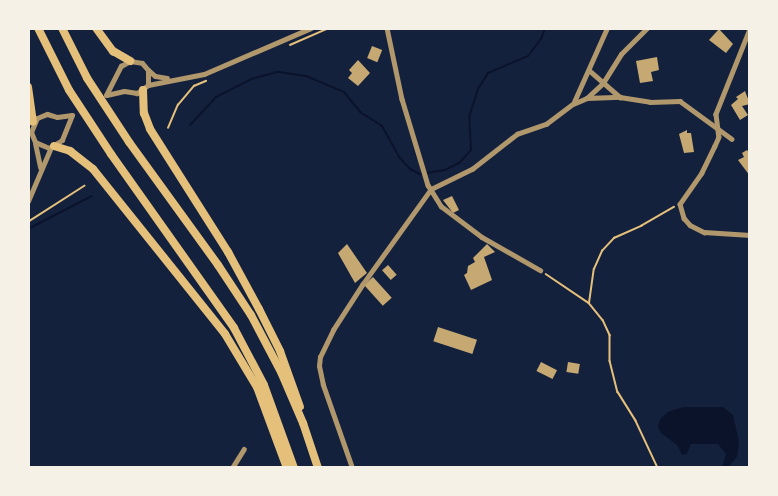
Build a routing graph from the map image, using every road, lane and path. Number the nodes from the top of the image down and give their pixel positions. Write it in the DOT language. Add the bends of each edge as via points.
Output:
graph roads {
  1 [pos="38,28"];
  2 [pos="62,28"];
  3 [pos="96,28"];
  4 [pos="311,28"];
  5 [pos="329,28"];
  6 [pos="387,28"];
  7 [pos="607,28"];
  8 [pos="647,28"];
  9 [pos="750,29"];
  10 [pos="287,46"];
  11 [pos="130,61"];
  12 [pos="148,70"];
  13 [pos="590,71"];
  14 [pos="117,77"];
  15 [pos="215,77"];
  16 [pos="174,79"];
  17 [pos="603,83"];
  18 [pos="28,87"];
  19 [pos="145,88"];
  20 [pos="124,91"];
  21 [pos="620,97"];
  22 [pos="587,98"];
  23 [pos="573,104"];
  24 [pos="57,117"];
  25 [pos="33,122"];
  26 [pos="716,126"];
  27 [pos="168,128"];
  28 [pos="64,130"];
  29 [pos="732,139"];
  30 [pos="35,142"];
  31 [pos="52,147"];
  32 [pos="40,168"];
  33 [pos="84,186"];
  34 [pos="430,189"];
  35 [pos="681,200"];
  36 [pos="28,201"];
  37 [pos="28,222"];
  38 [pos="750,235"];
  39 [pos="540,270"];
  40 [pos="589,303"];
  41 [pos="303,423"];
  42 [pos="244,449"];
  43 [pos="232,468"];
  44 [pos="287,468"];
  45 [pos="294,468"];
  46 [pos="318,468"];
  47 [pos="352,468"];
  48 [pos="658,468"];
  1 -- 45 [label="highway" via="69,90 99,136 234,328 264,385"];
  2 -- 41 [label="highway" via="87,78 129,142 251,315"];
  3 -- 11 [label="highway" via="113,51"];
  4 -- 16 [label="street" via="204,74"];
  5 -- 10 [label="path"];
  6 -- 34 [label="street" via="402,99"];
  7 -- 13 [label="street"];
  8 -- 17 [label="street" via="621,54"];
  9 -- 26 [label="street" via="719,107"];
  11 -- 12 [label="street" via="142,63"];
  11 -- 14 [label="street" via="121,66"];
  12 -- 16 [label="street" via="155,76"];
  12 -- 19 [label="street"];
  13 -- 17 [label="street"];
  13 -- 23 [label="street"];
  14 -- 20 [label="street"];
  14 -- 20 [label="street" via="106,94"];
  15 -- 27 [label="path" via="194,86 178,105"];
  16 -- 19 [label="street"];
  17 -- 21 [label="street"];
  17 -- 22 [label="street"];
  18 -- 25 [label="highway"];
  19 -- 20 [label="street"];
  19 -- 41 [label="highway" via="144,113 150,129 228,252 259,309 297,394"];
  21 -- 22 [label="street"];
  21 -- 26 [label="street" via="680,101"];
  22 -- 23 [label="street"];
  23 -- 34 [label="street" via="546,124 505,141 467,173"];
  24 -- 25 [label="street" via="41,115"];
  24 -- 28 [label="street"];
  24 -- 28 [label="street" via="72,115"];
  25 -- 30 [label="street"];
  26 -- 29 [label="street"];
  26 -- 35 [label="street" via="718,136 707,164"];
  28 -- 31 [label="street" via="62,140"];
  30 -- 31 [label="street"];
  30 -- 32 [label="street"];
  31 -- 32 [label="street"];
  31 -- 44 [label="highway" via="70,151 93,169 225,333 257,387"];
  32 -- 36 [label="street"];
  33 -- 37 [label="path"];
  34 -- 39 [label="street" via="449,214 500,249"];
  34 -- 47 [label="street" via="346,308 320,357 323,385"];
  35 -- 38 [label="street" via="680,210 690,225 716,234"];
  35 -- 40 [label="path" via="659,217 608,244 594,269"];
  39 -- 40 [label="path"];
  40 -- 48 [label="path" via="610,335 610,361 618,392"];
  41 -- 46 [label="highway"];
  42 -- 43 [label="street"];
}
